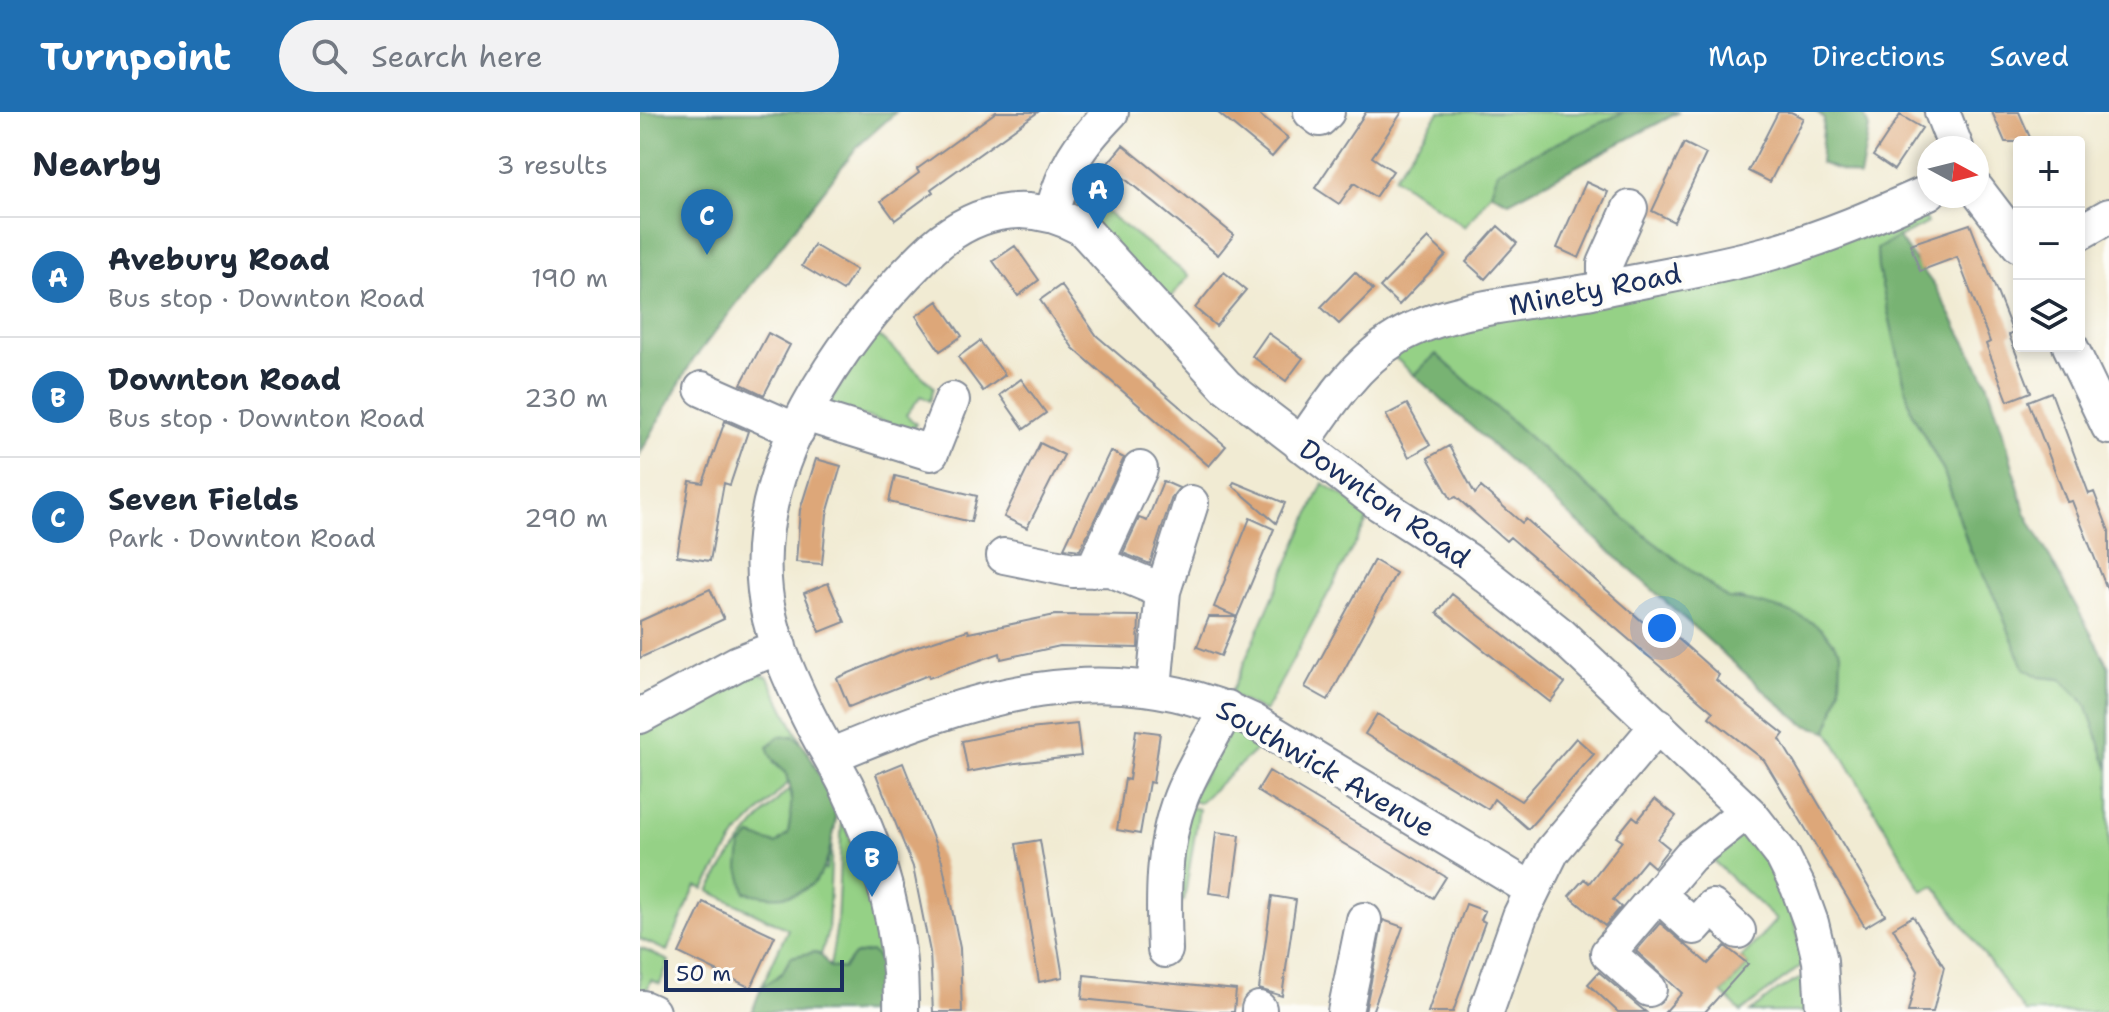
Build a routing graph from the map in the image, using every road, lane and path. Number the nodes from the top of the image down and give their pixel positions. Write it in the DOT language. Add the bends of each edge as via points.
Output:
graph roads {
  1 [pos="1111,112"];
  2 [pos="1311,112"];
  3 [pos="1327,112"];
  4 [pos="1942,112"];
  5 [pos="1951,136"];
  6 [pos="1917,197"];
  7 [pos="1989,206"];
  8 [pos="1630,208"];
  9 [pos="1052,213"];
  10 [pos="2109,216"];
  11 [pos="2085,230"];
  12 [pos="2013,237"];
  13 [pos="1605,288"];
  14 [pos="2073,352"];
  15 [pos="702,389"];
  16 [pos="952,400"];
  17 [pos="801,423"];
  18 [pos="2109,427"];
  19 [pos="1301,445"];
  20 [pos="1140,469"];
  21 [pos="1191,503"];
  22 [pos="1004,556"];
  23 [pos="1093,570"];
  24 [pos="1163,591"];
  25 [pos="779,647"];
  26 [pos="1154,688"];
  27 [pos="1227,708"];
  28 [pos="640,716"];
  29 [pos="1658,725"];
  30 [pos="830,756"];
  31 [pos="1747,811"];
  32 [pos="1531,889"];
  33 [pos="1658,894"];
  34 [pos="1364,920"];
  35 [pos="1738,931"];
  36 [pos="1165,950"];
  37 [pos="1649,989"];
  38 [pos="901,1012"];
  39 [pos="1345,1012"];
  40 [pos="1486,1012"];
  41 [pos="1823,1012"];
  1 -- 9 [label="street" via="1075,153"];
  2 -- 3 [label="street" via="1320,119"];
  4 -- 5 [label="street"];
  6 -- 13 [label="street, Minety Road" via="1772,252"];
  7 -- 12 [label="street"];
  8 -- 13 [label="street" via="1605,264"];
  9 -- 17 [label="street, Downton Road" via="1007,211 977,218 931,249 867,318"];
  9 -- 19 [label="street, Downton Road" via="1082,228 1226,386"];
  10 -- 11 [label="street"];
  13 -- 19 [label="street, Minety Road" via="1456,315 1397,337 1349,380"];
  14 -- 18 [label="street"];
  15 -- 17 [label="street"];
  16 -- 17 [label="street" via="931,453"];
  17 -- 25 [label="street, Downton Road" via="773,499 764,558 765,590"];
  19 -- 29 [label="street, Downton Road" via="1497,583"];
  20 -- 23 [label="street"];
  21 -- 24 [label="street"];
  22 -- 23 [label="street"];
  23 -- 24 [label="street" via="1110,569"];
  24 -- 26 [label="street"];
  25 -- 28 [label="street"];
  25 -- 30 [label="street, Downton Road"];
  26 -- 27 [label="street, Southwick Avenue"];
  26 -- 30 [label="street, Southwick Avenue" via="1068,686 1014,693 918,721"];
  27 -- 32 [label="street, Southwick Avenue"];
  27 -- 36 [label="street" via="1181,797 1173,824 1162,897"];
  29 -- 31 [label="street, Downton Road"];
  29 -- 32 [label="street" via="1570,826"];
  30 -- 38 [label="street, Downton Road" via="880,868 899,951"];
  31 -- 33 [label="street" via="1690,856"];
  31 -- 41 [label="street, Downton Road" via="1766,831 1798,887 1820,961"];
  32 -- 40 [label="street"];
  33 -- 35 [label="street" via="1694,927 1712,907"];
  33 -- 37 [label="street" via="1608,953"];
  34 -- 39 [label="street"];
}
